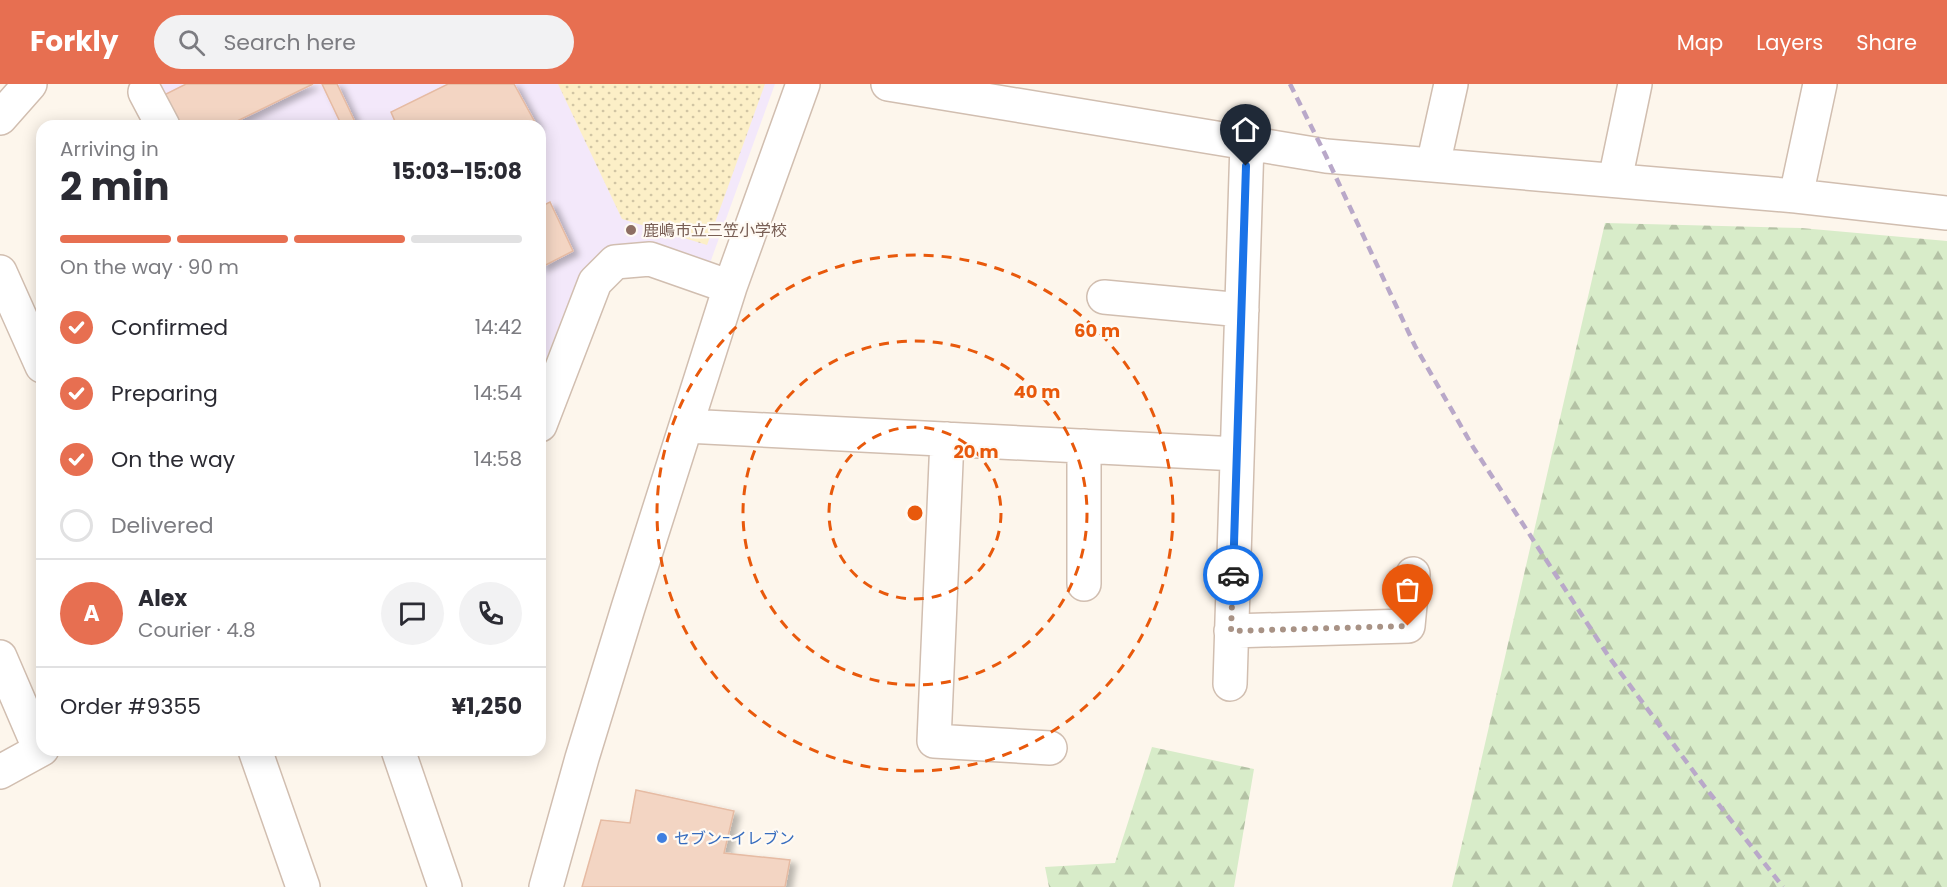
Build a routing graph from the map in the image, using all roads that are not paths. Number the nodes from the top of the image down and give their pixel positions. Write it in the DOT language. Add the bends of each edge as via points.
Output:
graph roads {
  1 [pos="30,84"];
  2 [pos="803,84"];
  3 [pos="888,84"];
  4 [pos="1451,84"];
  5 [pos="1635,84"];
  6 [pos="1820,84"];
  7 [pos="145,92"];
  8 [pos="0,118"];
  9 [pos="160,120"];
  10 [pos="1247,143"];
  11 [pos="1432,165"];
  12 [pos="1615,180"];
  13 [pos="1796,196"];
  14 [pos="1947,213"];
  15 [pos="0,272"];
  16 [pos="730,287"];
  17 [pos="1104,297"];
  18 [pos="1242,310"];
  19 [pos="36,353"];
  20 [pos="546,409"];
  21 [pos="686,426"];
  22 [pos="947,439"];
  23 [pos="1084,446"];
  24 [pos="1237,454"];
  25 [pos="1413,574"];
  26 [pos="1084,584"];
  27 [pos="1231,631"];
  28 [pos="0,657"];
  29 [pos="1230,684"];
  30 [pos="36,739"];
  31 [pos="1050,748"];
  32 [pos="36,753"];
  33 [pos="257,756"];
  34 [pos="400,756"];
  35 [pos="0,772"];
  36 [pos="303,887"];
  37 [pos="445,887"];
  38 [pos="546,887"];
  1 -- 8 [label="street"];
  2 -- 16 [label="street"];
  3 -- 10 [label="street"];
  4 -- 11 [label="street"];
  5 -- 12 [label="street"];
  6 -- 13 [label="street"];
  7 -- 9 [label="street"];
  10 -- 11 [label="street" via="1326,156"];
  10 -- 18 [label="street"];
  11 -- 12 [label="street"];
  12 -- 13 [label="street"];
  13 -- 14 [label="street"];
  15 -- 19 [label="street"];
  16 -- 20 [label="street" via="650,259 615,262 595,282"];
  16 -- 21 [label="street"];
  17 -- 18 [label="street"];
  18 -- 24 [label="street"];
  21 -- 22 [label="street"];
  21 -- 38 [label="street" via="582,758"];
  22 -- 23 [label="street"];
  22 -- 31 [label="street" via="934,741"];
  23 -- 24 [label="street"];
  23 -- 26 [label="street"];
  24 -- 27 [label="street"];
  25 -- 27 [label="street" via="1408,626"];
  27 -- 29 [label="street"];
  28 -- 30 [label="street"];
  32 -- 35 [label="street"];
  33 -- 36 [label="street"];
  34 -- 37 [label="street"];
}
